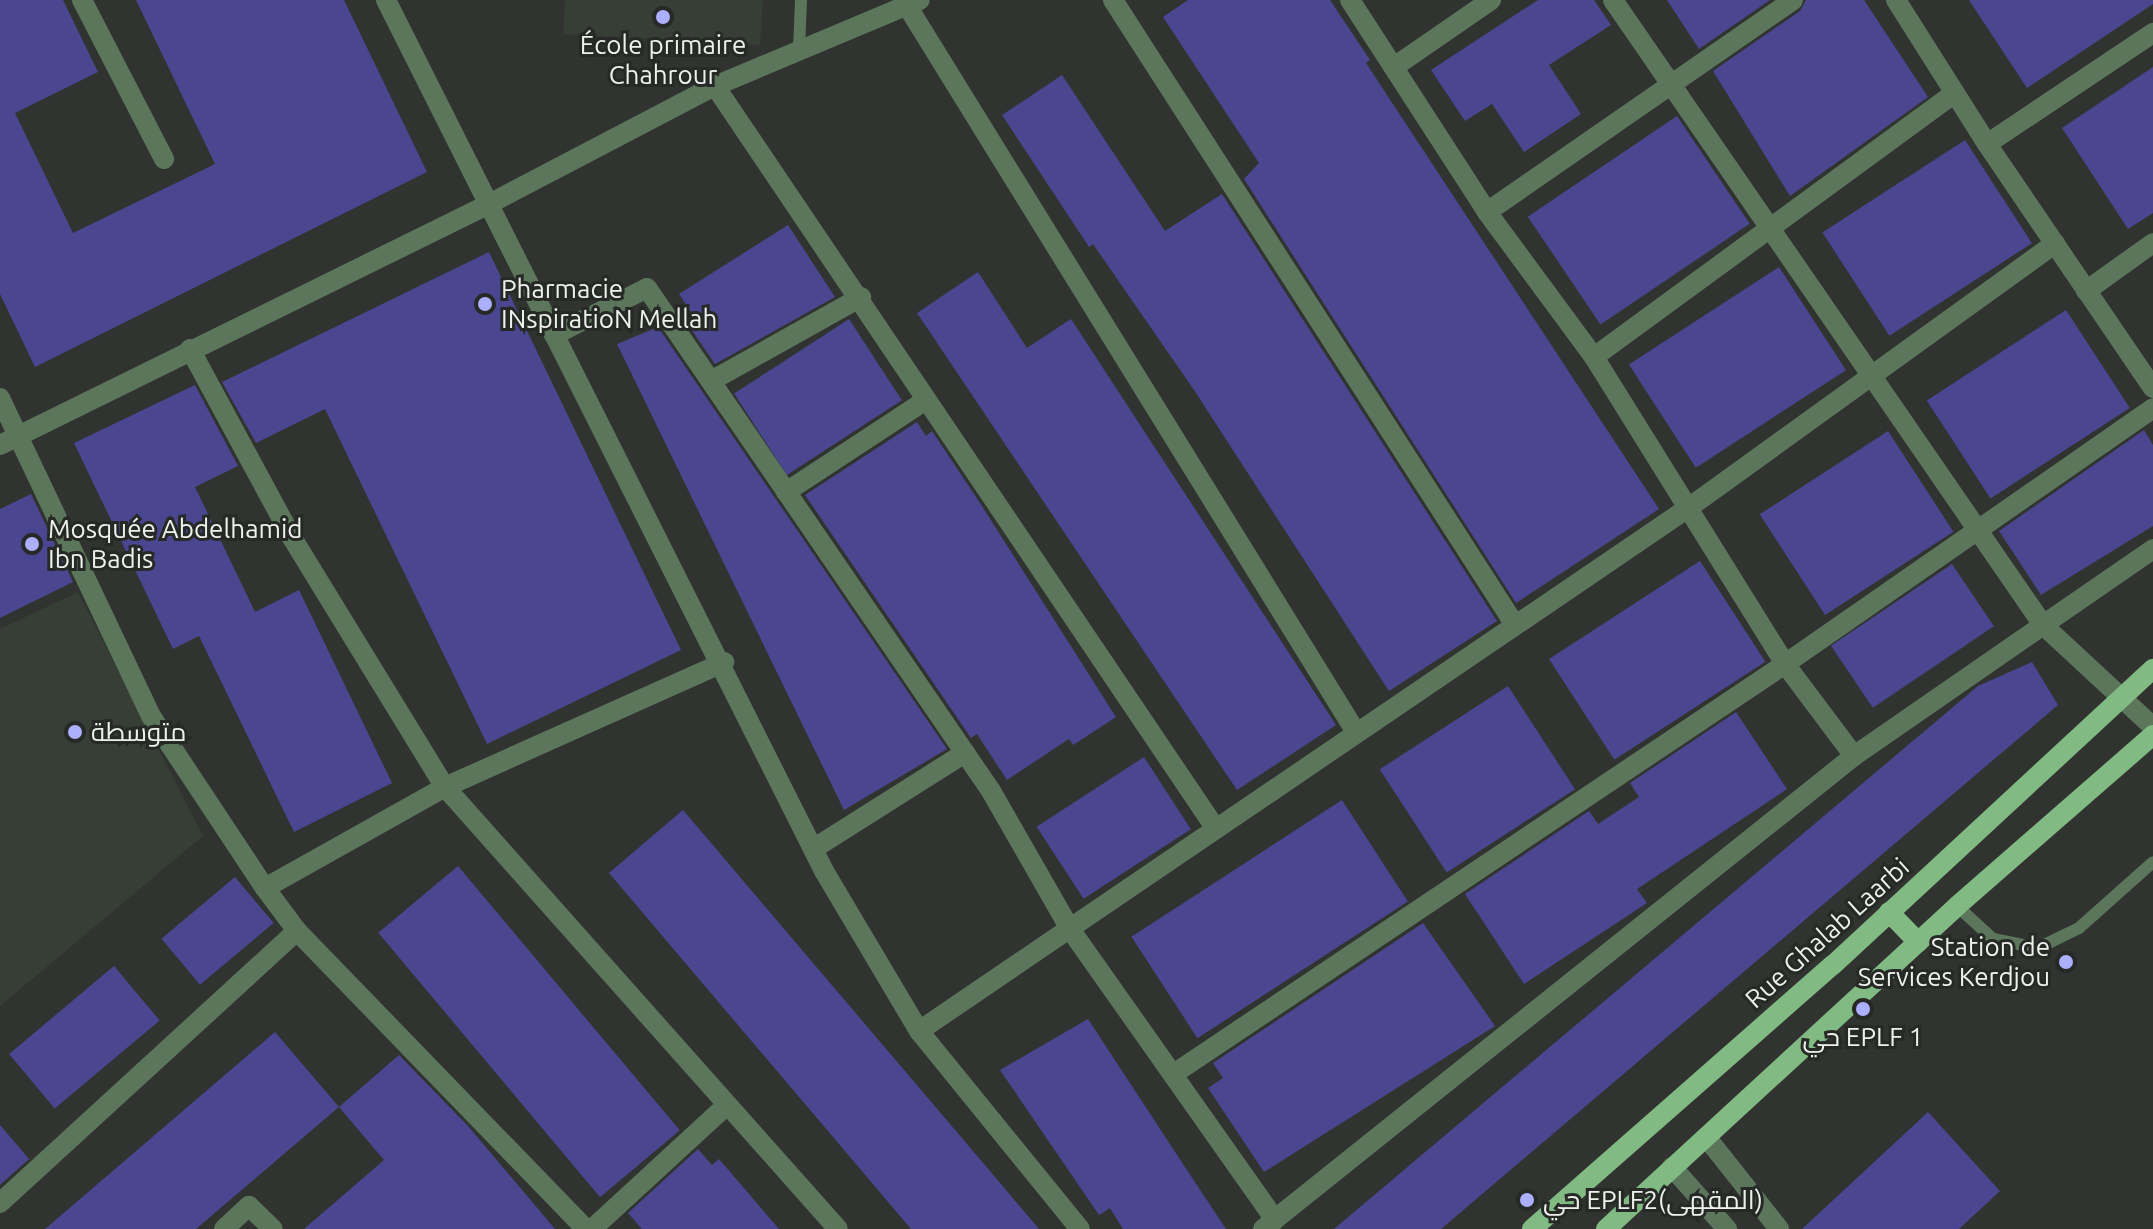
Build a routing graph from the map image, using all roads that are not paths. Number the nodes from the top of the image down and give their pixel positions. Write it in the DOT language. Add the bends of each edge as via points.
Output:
graph roads {
  1 [pos="82,0"];
  2 [pos="386,0"];
  3 [pos="801,0"];
  4 [pos="1113,0"];
  5 [pos="1350,0"];
  6 [pos="1491,0"];
  7 [pos="1613,0"];
  8 [pos="1793,0"];
  9 [pos="1896,0"];
  10 [pos="913,2"];
  11 [pos="2153,33"];
  12 [pos="799,50"];
  13 [pos="1394,67"];
  14 [pos="715,86"];
  15 [pos="1674,86"];
  16 [pos="1954,94"];
  17 [pos="1987,144"];
  18 [pos="164,159"];
  19 [pos="487,205"];
  20 [pos="1487,212"];
  21 [pos="1769,229"];
  22 [pos="2055,243"];
  23 [pos="2153,243"];
  24 [pos="2086,291"];
  25 [pos="861,297"];
  26 [pos="554,335"];
  27 [pos="190,349"];
  28 [pos="1594,357"];
  29 [pos="1871,377"];
  30 [pos="711,381"];
  31 [pos="2153,388"];
  32 [pos="0,398"];
  33 [pos="926,400"];
  34 [pos="2153,408"];
  35 [pos="9,440"];
  36 [pos="786,492"];
  37 [pos="1691,506"];
  38 [pos="1977,528"];
  39 [pos="2153,549"];
  40 [pos="1515,625"];
  41 [pos="2043,625"];
  42 [pos="724,662"];
  43 [pos="1785,664"];
  44 [pos="2153,669"];
  45 [pos="2122,697"];
  46 [pos="2153,727"];
  47 [pos="1356,732"];
  48 [pos="2153,735"];
  49 [pos="965,753"];
  50 [pos="1854,756"];
  51 [pos="445,787"];
  52 [pos="1216,829"];
  53 [pos="813,849"];
  54 [pos="2153,862"];
  55 [pos="265,888"];
  56 [pos="1957,906"];
  57 [pos="1889,912"];
  58 [pos="1070,929"];
  59 [pos="297,931"];
  60 [pos="1918,942"];
  61 [pos="919,1031"];
  62 [pos="1175,1073"];
  63 [pos="727,1105"];
  64 [pos="1707,1138"];
  65 [pos="1672,1167"];
  66 [pos="0,1203"];
  67 [pos="1269,1224"];
  68 [pos="224,1229"];
  69 [pos="273,1229"];
  70 [pos="589,1229"];
  71 [pos="838,1229"];
  72 [pos="1080,1229"];
  73 [pos="1532,1229"];
  74 [pos="1606,1229"];
  75 [pos="1727,1229"];
  76 [pos="1779,1229"];
  1 -- 18 [label="street"];
  2 -- 19 [label="street"];
  3 -- 12 [label="lane"];
  4 -- 40 [label="street"];
  5 -- 13 [label="street"];
  6 -- 13 [label="street"];
  7 -- 15 [label="street"];
  8 -- 15 [label="street"];
  9 -- 16 [label="street"];
  10 -- 12 [label="street"];
  10 -- 47 [label="street"];
  11 -- 17 [label="street"];
  12 -- 14 [label="street"];
  13 -- 20 [label="street"];
  14 -- 19 [label="street"];
  14 -- 25 [label="street"];
  15 -- 20 [label="street"];
  15 -- 21 [label="street"];
  16 -- 17 [label="street"];
  16 -- 21 [label="street"];
  17 -- 22 [label="street"];
  19 -- 26 [label="street"];
  19 -- 27 [label="street"];
  20 -- 28 [label="street"];
  21 -- 28 [label="street"];
  21 -- 29 [label="street"];
  22 -- 24 [label="street"];
  22 -- 29 [label="street"];
  23 -- 24 [label="street"];
  24 -- 31 [label="street"];
  25 -- 30 [label="street"];
  25 -- 33 [label="street"];
  26 -- 30 [label="street" via="647,288"];
  26 -- 42 [label="street"];
  27 -- 35 [label="street"];
  27 -- 51 [label="street" via="291,536"];
  28 -- 37 [label="street"];
  29 -- 37 [label="street"];
  29 -- 38 [label="street"];
  30 -- 36 [label="street"];
  32 -- 35 [label="street"];
  33 -- 36 [label="street"];
  33 -- 52 [label="street"];
  34 -- 38 [label="street"];
  35 -- 55 [label="street" via="151,716"];
  36 -- 49 [label="street"];
  37 -- 40 [label="street"];
  37 -- 43 [label="street"];
  38 -- 41 [label="street"];
  38 -- 43 [label="street"];
  39 -- 41 [label="street"];
  40 -- 47 [label="street"];
  41 -- 45 [label="street"];
  41 -- 50 [label="street"];
  42 -- 51 [label="street"];
  42 -- 53 [label="street"];
  43 -- 50 [label="street"];
  43 -- 62 [label="street"];
  44 -- 45 [label="main road, Rue Ghalab Laarbi"];
  45 -- 46 [label="street"];
  45 -- 57 [label="main road, Rue Ghalab Laarbi"];
  47 -- 52 [label="street"];
  48 -- 56 [label="main road"];
  49 -- 53 [label="street"];
  49 -- 58 [label="street"];
  50 -- 67 [label="street"];
  51 -- 55 [label="street"];
  51 -- 63 [label="street"];
  52 -- 58 [label="street"];
  53 -- 61 [label="street"];
  54 -- 56 [label="lane" via="2079,928 2038,948 1993,939"];
  55 -- 59 [label="street"];
  56 -- 60 [label="main road"];
  57 -- 60 [label="main road"];
  57 -- 73 [label="main road, Rue Ghalab Laarbi"];
  58 -- 61 [label="street"];
  58 -- 62 [label="street"];
  59 -- 66 [label="street"];
  59 -- 70 [label="street"];
  60 -- 64 [label="main road"];
  61 -- 72 [label="street"];
  62 -- 67 [label="street"];
  63 -- 70 [label="street"];
  63 -- 71 [label="street"];
  64 -- 65 [label="main road"];
  64 -- 76 [label="street"];
  65 -- 74 [label="main road"];
  65 -- 75 [label="street"];
  68 -- 69 [label="street" via="249,1206"];
}
